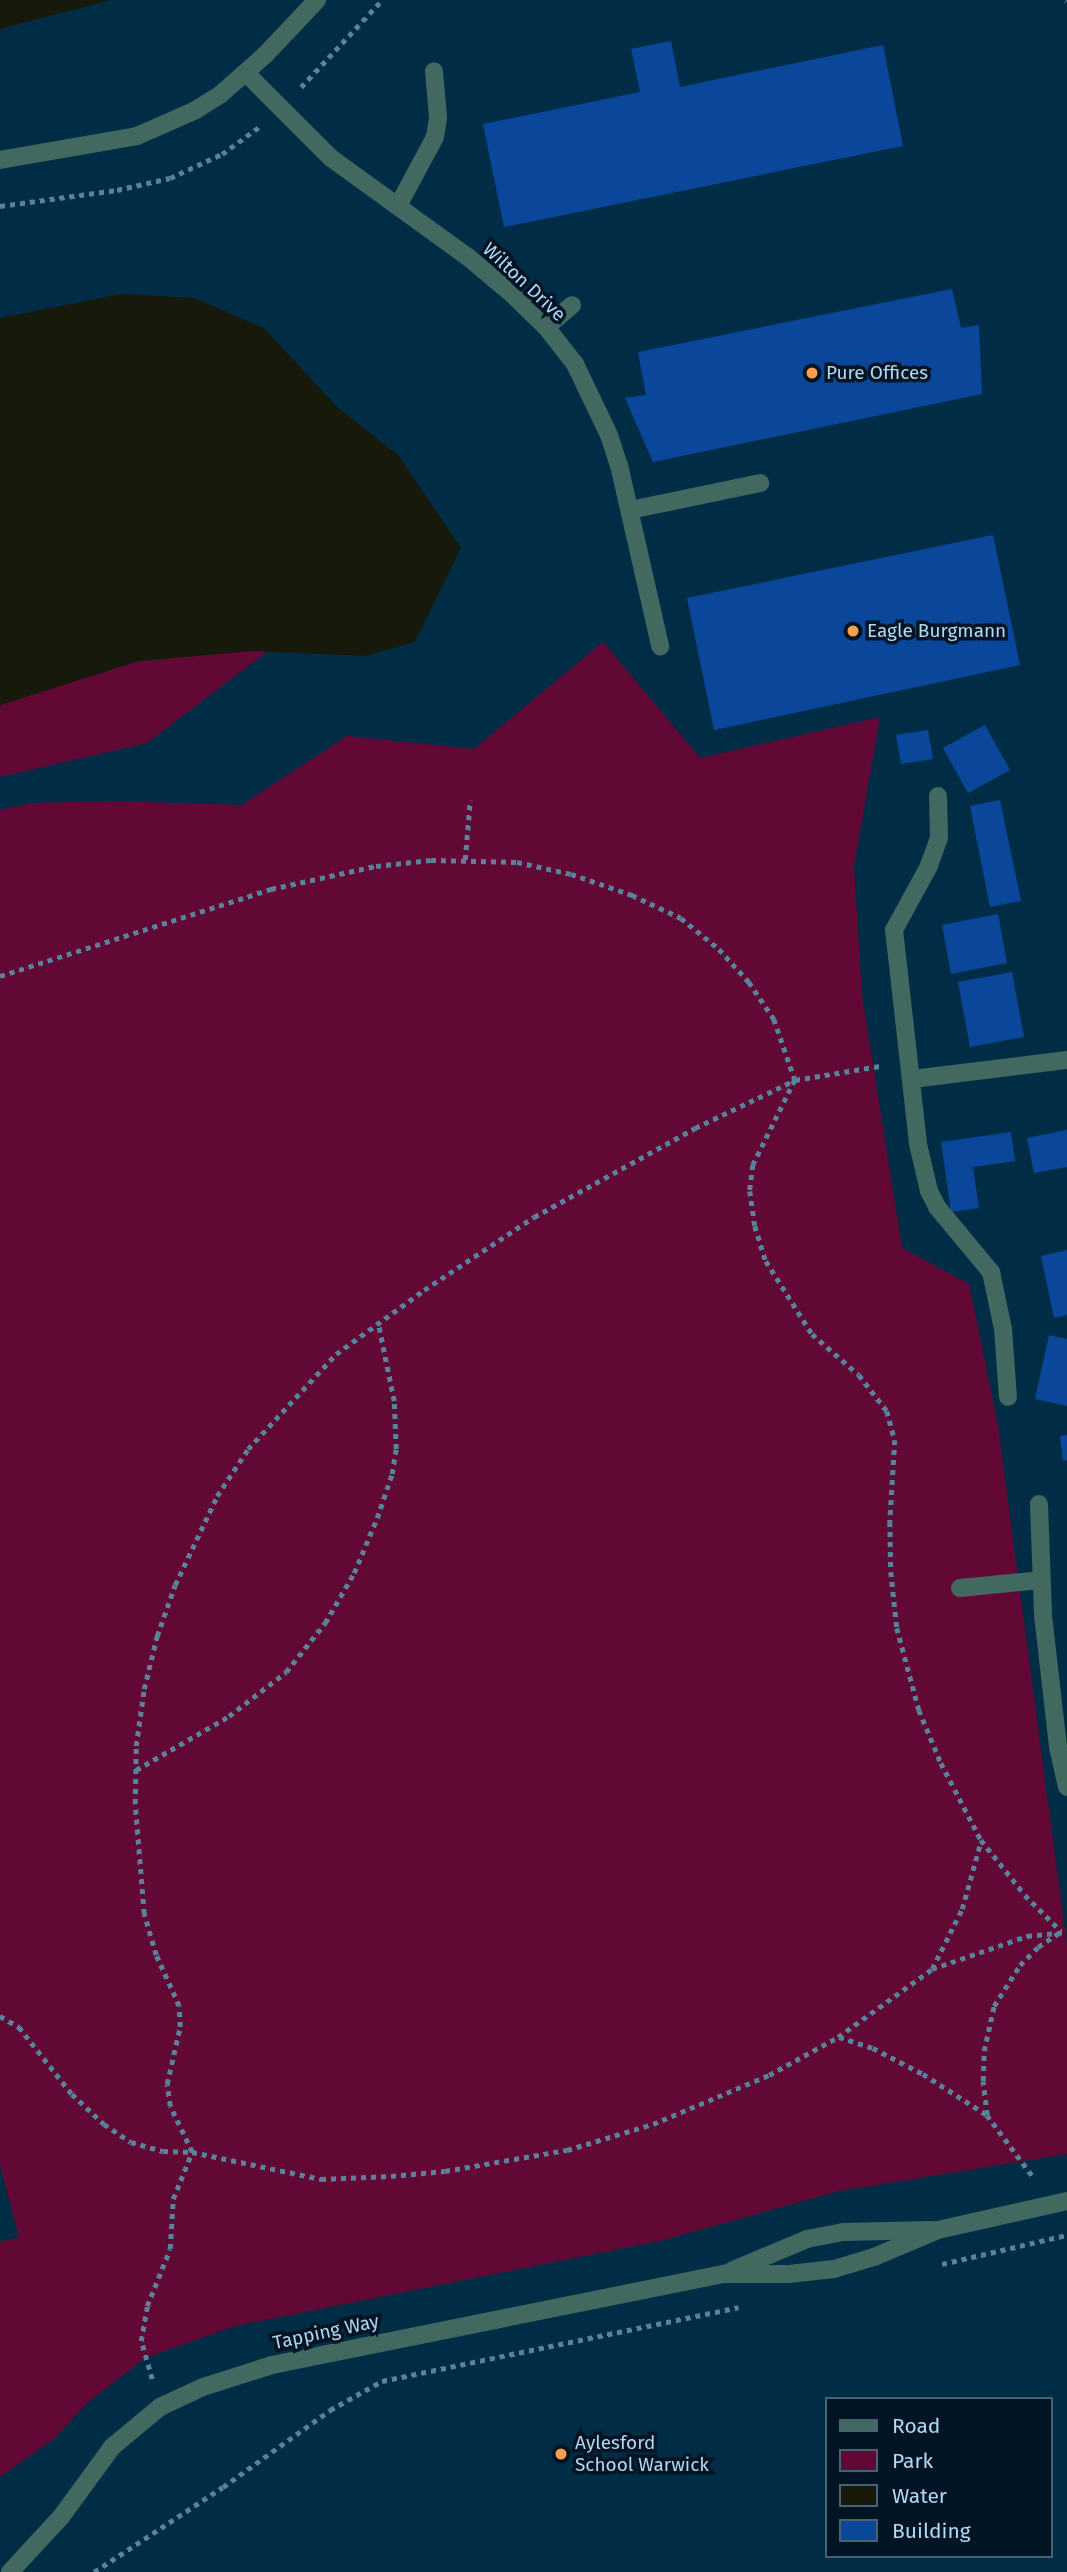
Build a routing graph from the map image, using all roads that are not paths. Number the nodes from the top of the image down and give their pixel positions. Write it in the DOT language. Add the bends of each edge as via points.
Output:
graph roads {
  1 [pos="317,0"];
  2 [pos="434,71"];
  3 [pos="246,73"];
  4 [pos="0,160"];
  5 [pos="398,206"];
  6 [pos="572,305"];
  7 [pos="546,327"];
  8 [pos="760,482"];
  9 [pos="630,510"];
  10 [pos="660,646"];
  11 [pos="938,796"];
  12 [pos="1067,1060"];
  13 [pos="912,1079"];
  14 [pos="1008,1397"];
  15 [pos="1040,1504"];
  16 [pos="1041,1580"];
  17 [pos="960,1588"];
  18 [pos="1067,1787"];
  19 [pos="1060,2202"];
  20 [pos="938,2230"];
  21 [pos="725,2274"];
  22 [pos="10,2572"];
  1 -- 3 [label="street"];
  2 -- 5 [label="street" via="435,137"];
  3 -- 4 [label="street" via="194,111 136,136"];
  3 -- 5 [label="street, Wilton Drive" via="331,158"];
  5 -- 7 [label="street, Wilton Drive" via="468,257"];
  6 -- 7 [label="street"];
  7 -- 9 [label="street, Wilton Drive" via="575,364 604,423"];
  8 -- 9 [label="street"];
  9 -- 10 [label="street, Wilton Drive"];
  11 -- 13 [label="street" via="939,838 894,930"];
  12 -- 13 [label="street"];
  13 -- 14 [label="street" via="918,1144 929,1191 991,1272 1003,1329"];
  15 -- 16 [label="street"];
  16 -- 17 [label="street"];
  16 -- 18 [label="street" via="1058,1747"];
  19 -- 20 [label="street"];
  20 -- 21 [label="street" via="834,2269"];
  20 -- 21 [label="street" via="844,2232 807,2239"];
  21 -- 22 [label="street, Tapping Way" via="272,2365 204,2387 159,2407 112,2447 61,2517"];
}
